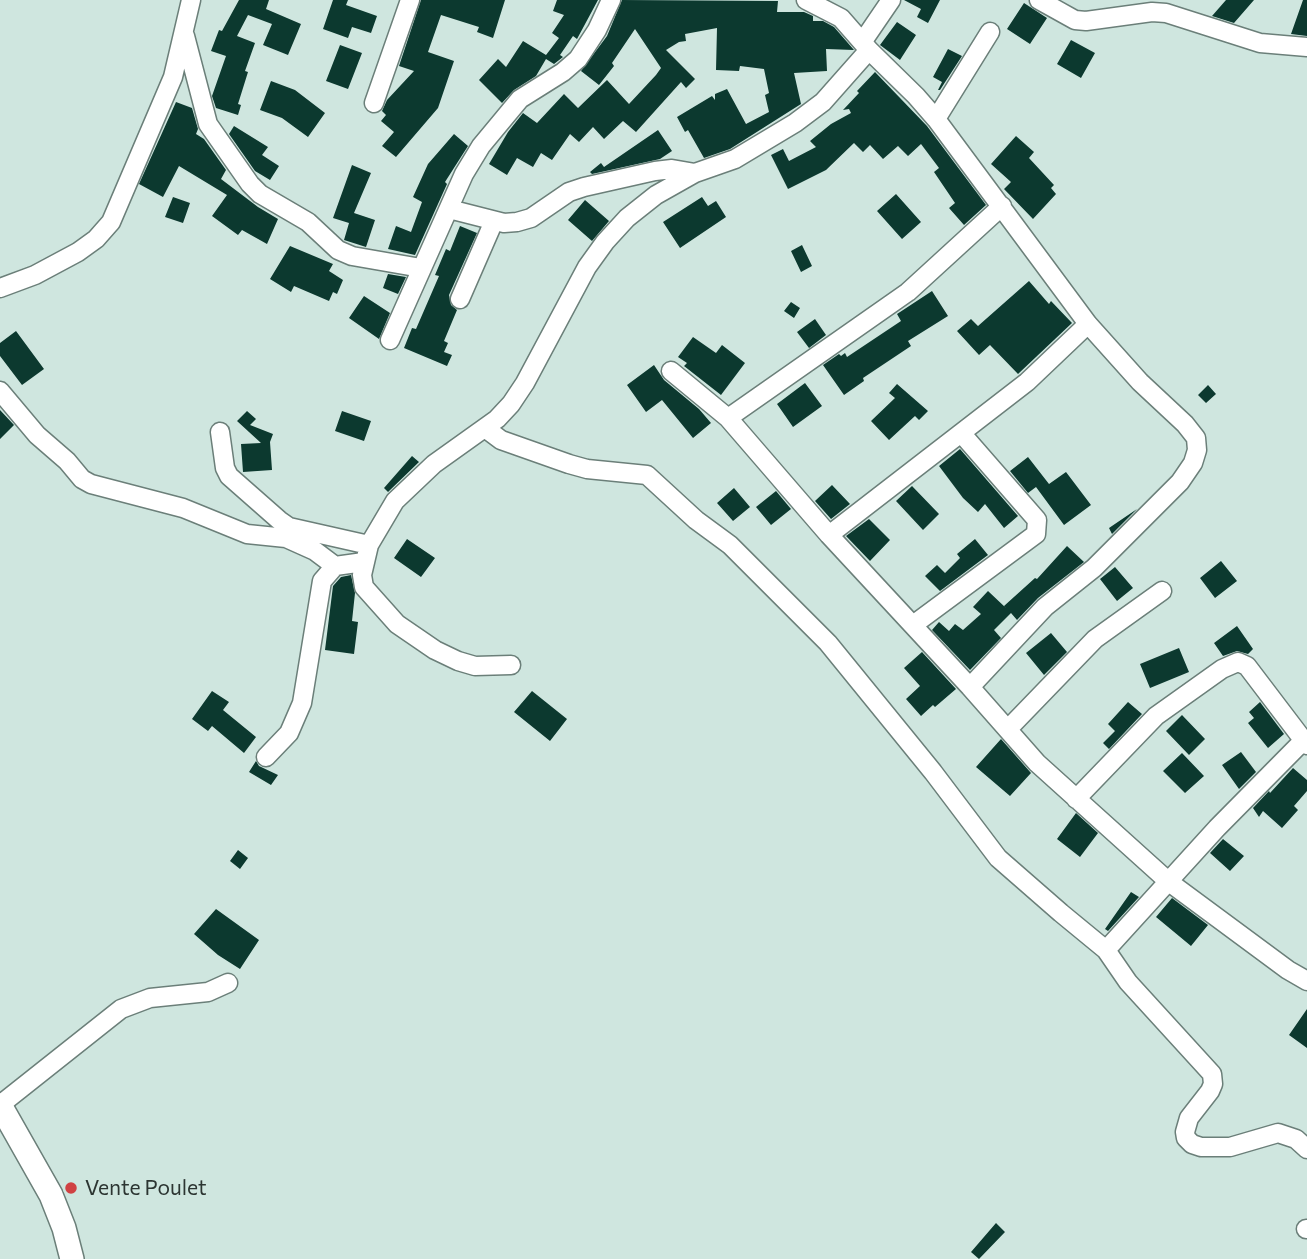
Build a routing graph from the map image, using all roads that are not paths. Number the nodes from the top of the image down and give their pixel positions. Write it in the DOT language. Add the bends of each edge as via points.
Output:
graph roads {
  1 [pos="191,0"];
  2 [pos="410,0"];
  3 [pos="611,0"];
  4 [pos="891,0"];
  5 [pos="1039,0"];
  6 [pos="810,1"];
  7 [pos="990,32"];
  8 [pos="184,33"];
  9 [pos="866,45"];
  10 [pos="1307,47"];
  11 [pos="374,103"];
  12 [pos="936,119"];
  13 [pos="695,173"];
  14 [pos="1002,206"];
  15 [pos="449,209"];
  16 [pos="494,221"];
  17 [pos="422,268"];
  18 [pos="0,288"];
  19 [pos="460,299"];
  20 [pos="1088,324"];
  21 [pos="390,340"];
  22 [pos="671,371"];
  23 [pos="0,390"];
  24 [pos="728,418"];
  25 [pos="485,428"];
  26 [pos="220,432"];
  27 [pos="962,434"];
  28 [pos="829,535"];
  29 [pos="366,554"];
  30 [pos="335,566"];
  31 [pos="1162,591"];
  32 [pos="913,625"];
  33 [pos="511,665"];
  34 [pos="970,687"];
  35 [pos="1008,729"];
  36 [pos="1305,743"];
  37 [pos="266,757"];
  38 [pos="1076,799"];
  39 [pos="1169,882"];
  40 [pos="1107,950"];
  41 [pos="1307,981"];
  42 [pos="228,984"];
  43 [pos="0,1105"];
  44 [pos="1307,1149"];
  45 [pos="73,1256"];
  1 -- 8 [label="street"];
  2 -- 11 [label="street"];
  3 -- 15 [label="street" via="578,59 520,99 481,146"];
  4 -- 9 [label="street"];
  5 -- 10 [label="street" via="1074,20 1166,13 1260,43"];
  6 -- 9 [label="street" via="841,18"];
  7 -- 12 [label="street"];
  8 -- 17 [label="street" via="208,124 260,194 308,222 338,250"];
  8 -- 18 [label="street" via="173,77 111,222 78,252"];
  9 -- 12 [label="street"];
  9 -- 13 [label="street" via="823,102 795,123 735,159"];
  12 -- 14 [label="street"];
  13 -- 16 [label="street" via="672,169 616,178 569,192 531,218"];
  13 -- 25 [label="street" via="626,218 605,242 567,300 518,393"];
  14 -- 20 [label="street"];
  14 -- 24 [label="street" via="908,292"];
  15 -- 16 [label="street"];
  15 -- 17 [label="street"];
  16 -- 19 [label="street"];
  17 -- 21 [label="street"];
  20 -- 27 [label="street" via="1027,383"];
  20 -- 34 [label="street" via="1196,438 1193,463 1113,550 1045,607"];
  22 -- 24 [label="street"];
  23 -- 30 [label="street" via="37,435 91,484 183,508 247,534 286,538"];
  24 -- 28 [label="street"];
  25 -- 29 [label="street" via="434,464 395,501"];
  25 -- 40 [label="street" via="501,440 569,464 647,475 658,482 696,520 730,545 828,643 998,858"];
  26 -- 29 [label="street" via="229,476 279,520"];
  27 -- 28 [label="street"];
  27 -- 32 [label="street" via="1037,520 1036,534"];
  28 -- 32 [label="street"];
  29 -- 30 [label="street"];
  29 -- 33 [label="street" via="364,587 397,625 458,662"];
  30 -- 37 [label="street" via="322,581 302,703 289,733"];
  31 -- 35 [label="street" via="1095,639"];
  32 -- 34 [label="street"];
  34 -- 35 [label="street"];
  35 -- 38 [label="street"];
  36 -- 38 [label="street" via="1247,666 1238,662 1156,716"];
  36 -- 39 [label="street"];
  38 -- 39 [label="street"];
  39 -- 40 [label="street"];
  39 -- 41 [label="street"];
  40 -- 44 [label="street" via="1128,982 1212,1074 1210,1091 1189,1118 1185,1132 1192,1144 1230,1147 1278,1133"];
  42 -- 43 [label="street" via="208,992 150,998 121,1009"];
  43 -- 45 [label="main road" via="51,1195"];
}
